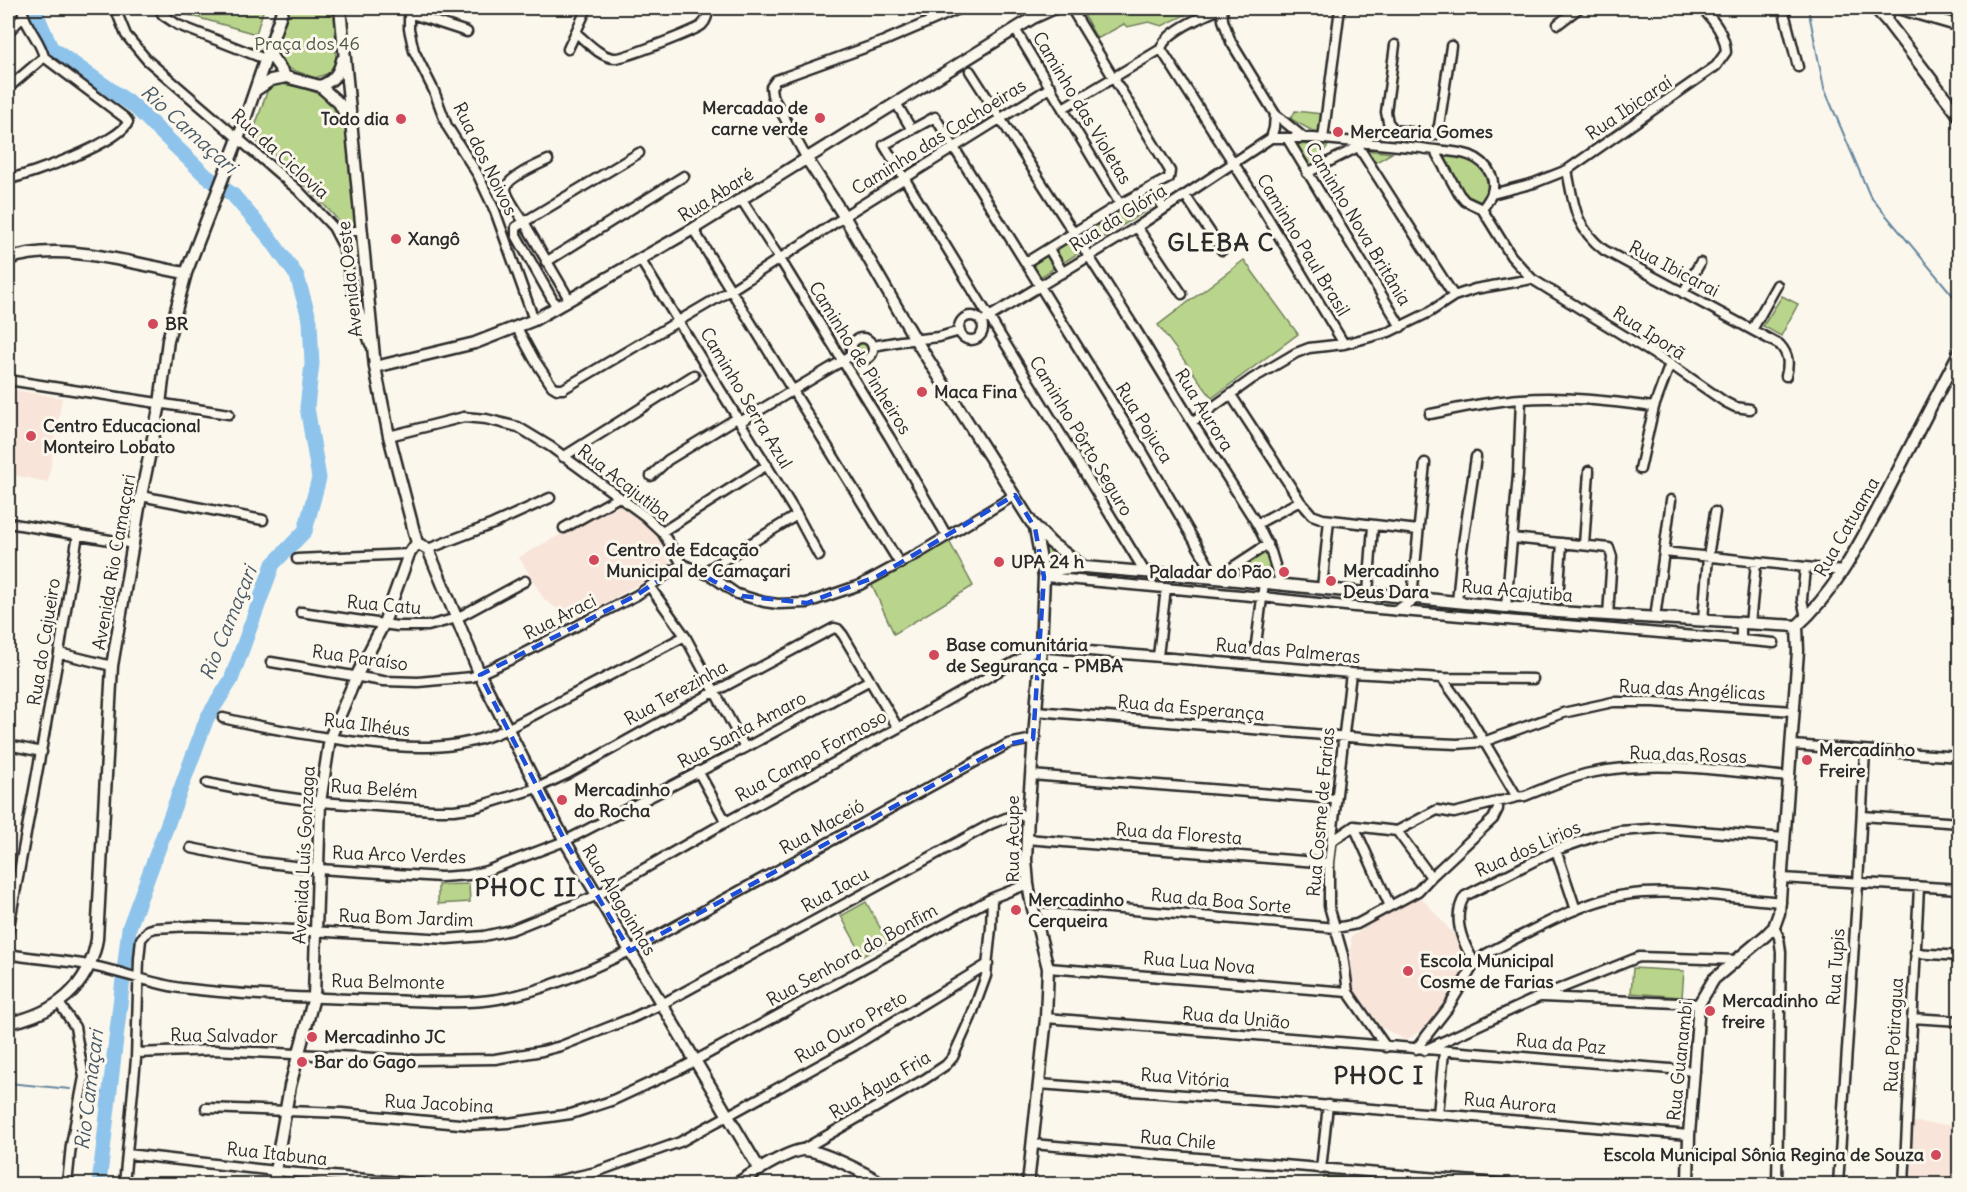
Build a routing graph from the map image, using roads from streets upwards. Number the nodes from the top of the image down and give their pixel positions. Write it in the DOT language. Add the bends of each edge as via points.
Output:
graph roads {
  1 [pos="22,8"];
  2 [pos="115,8"];
  3 [pos="159,8"];
  4 [pos="283,8"];
  5 [pos="340,8"];
  6 [pos="587,8"];
  7 [pos="708,8"];
  8 [pos="962,8"];
  9 [pos="1055,8"];
  10 [pos="1071,8"];
  11 [pos="1222,8"];
  12 [pos="1340,8"];
  13 [pos="1579,8"];
  14 [pos="1702,8"];
  15 [pos="1783,8"];
  16 [pos="1875,8"];
  17 [pos="1892,8"];
  18 [pos="1898,8"];
  19 [pos="409,10"];
  20 [pos="23,17"];
  21 [pos="1886,20"];
  22 [pos="1558,24"];
  23 [pos="1959,26"];
  24 [pos="1015,29"];
  25 [pos="8,32"];
  26 [pos="467,32"];
  27 [pos="576,33"];
  28 [pos="1395,45"];
  29 [pos="1451,46"];
  30 [pos="568,49"];
  31 [pos="1161,49"];
  32 [pos="344,51"];
  33 [pos="267,54"];
  34 [pos="44,57"];
  35 [pos="1798,67"];
  36 [pos="970,71"];
  37 [pos="286,77"];
  38 [pos="1114,78"];
  39 [pos="320,86"];
  40 [pos="1051,87"];
  41 [pos="8,88"];
  42 [pos="255,91"];
  43 [pos="896,103"];
  44 [pos="1063,108"];
  45 [pos="1275,114"];
  46 [pos="1959,117"];
  47 [pos="1001,118"];
  48 [pos="352,129"];
  49 [pos="912,130"];
  50 [pos="1410,132"];
  51 [pos="238,138"];
  52 [pos="1271,138"];
  53 [pos="1287,138"];
  54 [pos="1303,138"];
  55 [pos="1323,139"];
  56 [pos="1357,145"];
  57 [pos="954,147"];
  58 [pos="1409,147"];
  59 [pos="1435,151"];
  60 [pos="639,153"];
  61 [pos="807,159"];
  62 [pos="548,160"];
  63 [pos="1234,163"];
  64 [pos="1567,170"];
  65 [pos="1307,173"];
  66 [pos="684,176"];
  67 [pos="904,178"];
  68 [pos="8,179"];
  69 [pos="1155,186"];
  70 [pos="1492,194"];
  71 [pos="1185,195"];
  72 [pos="741,199"];
  73 [pos="1120,204"];
  74 [pos="1163,209"];
  75 [pos="1482,209"];
  76 [pos="844,216"];
  77 [pos="524,222"];
  78 [pos="1137,227"];
  79 [pos="693,229"];
  80 [pos="336,231"];
  81 [pos="362,231"];
  82 [pos="1073,234"];
  83 [pos="1048,249"];
  84 [pos="1222,250"];
  85 [pos="1089,256"];
  86 [pos="8,259"];
  87 [pos="640,259"];
  88 [pos="780,259"];
  89 [pos="546,262"];
  90 [pos="1700,262"];
  91 [pos="1025,263"];
  92 [pos="186,273"];
  93 [pos="1063,273"];
  94 [pos="1532,279"];
  95 [pos="1777,285"];
  96 [pos="1040,287"];
  97 [pos="731,290"];
  98 [pos="1683,293"];
  99 [pos="1182,294"];
  100 [pos="1454,296"];
  101 [pos="569,299"];
  102 [pos="556,306"];
  103 [pos="534,320"];
  104 [pos="679,320"];
  105 [pos="985,320"];
  106 [pos="1401,327"];
  107 [pos="517,328"];
  108 [pos="1752,330"];
  109 [pos="960,331"];
  110 [pos="915,339"];
  111 [pos="1344,344"];
  112 [pos="873,346"];
  113 [pos="1959,351"];
  114 [pos="852,355"];
  115 [pos="374,361"];
  116 [pos="843,362"];
  117 [pos="1670,364"];
  118 [pos="694,375"];
  119 [pos="1786,376"];
  120 [pos="8,380"];
  121 [pos="793,390"];
  122 [pos="1232,395"];
  123 [pos="1521,399"];
  124 [pos="160,404"];
  125 [pos="1654,407"];
  126 [pos="1750,409"];
  127 [pos="229,414"];
  128 [pos="1430,414"];
  129 [pos="738,420"];
  130 [pos="1192,422"];
  131 [pos="389,436"];
  132 [pos="563,456"];
  133 [pos="1476,457"];
  134 [pos="1425,463"];
  135 [pos="767,465"];
  136 [pos="1640,469"];
  137 [pos="1589,471"];
  138 [pos="651,476"];
  139 [pos="1015,495"];
  140 [pos="141,496"];
  141 [pos="619,497"];
  142 [pos="550,498"];
  143 [pos="1671,500"];
  144 [pos="1300,501"];
  145 [pos="1715,512"];
  146 [pos="797,515"];
  147 [pos="263,520"];
  148 [pos="1329,520"];
  149 [pos="8,523"];
  150 [pos="1257,524"];
  151 [pos="1373,526"];
  152 [pos="564,528"];
  153 [pos="1035,528"];
  154 [pos="1418,530"];
  155 [pos="662,532"];
  156 [pos="78,534"];
  157 [pos="947,536"];
  158 [pos="1512,538"];
  159 [pos="417,543"];
  160 [pos="1562,543"];
  161 [pos="134,544"];
  162 [pos="1268,544"];
  163 [pos="1584,545"];
  164 [pos="428,549"];
  165 [pos="1664,552"];
  166 [pos="409,554"];
  167 [pos="819,556"];
  168 [pos="1708,557"];
  169 [pos="297,559"];
  170 [pos="1756,563"];
  171 [pos="682,564"];
  172 [pos="900,564"];
  173 [pos="1084,567"];
  174 [pos="1804,568"];
  175 [pos="1843,571"];
  176 [pos="704,572"];
  177 [pos="1145,572"];
  178 [pos="1044,577"];
  179 [pos="1216,578"];
  180 [pos="525,581"];
  181 [pos="1264,583"];
  182 [pos="1281,585"];
  183 [pos="650,587"];
  184 [pos="1166,588"];
  185 [pos="1322,588"];
  186 [pos="1368,593"];
  187 [pos="1262,597"];
  188 [pos="1414,598"];
  189 [pos="1558,599"];
  190 [pos="1457,602"];
  191 [pos="1506,606"];
  192 [pos="1396,611"];
  193 [pos="301,612"];
  194 [pos="1563,613"];
  195 [pos="1590,615"];
  196 [pos="1608,615"];
  197 [pos="457,618"];
  198 [pos="1655,618"];
  199 [pos="1703,620"];
  200 [pos="1801,622"];
  201 [pos="384,623"];
  202 [pos="1746,623"];
  203 [pos="1562,625"];
  204 [pos="1589,627"];
  205 [pos="685,636"];
  206 [pos="1742,640"];
  207 [pos="1774,643"];
  208 [pos="1256,644"];
  209 [pos="1041,647"];
  210 [pos="59,653"];
  211 [pos="1158,656"];
  212 [pos="271,662"];
  213 [pos="112,666"];
  214 [pos="1351,673"];
  215 [pos="357,675"];
  216 [pos="480,675"];
  217 [pos="1442,678"];
  218 [pos="1533,679"];
  219 [pos="870,680"];
  220 [pos="714,692"];
  221 [pos="1036,711"];
  222 [pos="1793,711"];
  223 [pos="223,718"];
  224 [pos="898,728"];
  225 [pos="507,729"];
  226 [pos="1343,737"];
  227 [pos="330,738"];
  228 [pos="1033,739"];
  229 [pos="1483,742"];
  230 [pos="8,745"];
  231 [pos="1792,745"];
  232 [pos="745,748"];
  233 [pos="1864,751"];
  234 [pos="42,752"];
  235 [pos="1959,756"];
  236 [pos="698,771"];
  237 [pos="1031,775"];
  238 [pos="1789,777"];
  239 [pos="207,783"];
  240 [pos="537,788"];
  241 [pos="1518,797"];
  242 [pos="1336,799"];
  243 [pos="1498,801"];
  244 [pos="320,802"];
  245 [pos="1028,814"];
  246 [pos="1862,816"];
  247 [pos="726,822"];
  248 [pos="1959,823"];
  249 [pos="1354,826"];
  250 [pos="1397,831"];
  251 [pos="1784,838"];
  252 [pos="1026,839"];
  253 [pos="565,841"];
  254 [pos="1332,841"];
  255 [pos="191,848"];
  256 [pos="1556,850"];
  257 [pos="1329,863"];
  258 [pos="319,869"];
  259 [pos="1431,877"];
  260 [pos="1782,878"];
  261 [pos="1028,884"];
  262 [pos="1858,884"];
  263 [pos="1919,887"];
  264 [pos="1959,889"];
  265 [pos="598,896"];
  266 [pos="992,898"];
  267 [pos="1031,901"];
  268 [pos="1781,902"];
  269 [pos="1390,906"];
  270 [pos="1576,910"];
  271 [pos="1336,927"];
  272 [pos="1774,927"];
  273 [pos="317,931"];
  274 [pos="8,932"];
  275 [pos="630,951"];
  276 [pos="1915,953"];
  277 [pos="8,954"];
  278 [pos="1959,956"];
  279 [pos="1738,960"];
  280 [pos="1475,963"];
  281 [pos="988,964"];
  282 [pos="90,965"];
  283 [pos="1048,968"];
  284 [pos="133,977"];
  285 [pos="1348,992"];
  286 [pos="314,997"];
  287 [pos="1539,997"];
  288 [pos="59,1003"];
  289 [pos="662,1004"];
  290 [pos="1699,1004"];
  291 [pos="1046,1018"];
  292 [pos="1912,1018"];
  293 [pos="1959,1021"];
  294 [pos="8,1023"];
  295 [pos="1386,1047"];
  296 [pos="1420,1050"];
  297 [pos="1444,1052"];
  298 [pos="137,1053"];
  299 [pos="298,1054"];
  300 [pos="694,1060"];
  301 [pos="1695,1071"];
  302 [pos="1039,1084"];
  303 [pos="1328,1105"];
  304 [pos="207,1108"];
  305 [pos="284,1112"];
  306 [pos="1438,1114"];
  307 [pos="728,1116"];
  308 [pos="1689,1135"];
  309 [pos="1032,1144"];
  310 [pos="802,1150"];
  311 [pos="127,1154"];
  312 [pos="1321,1169"];
  313 [pos="760,1170"];
  314 [pos="275,1171"];
  315 [pos="67,1185"];
  316 [pos="124,1185"];
  317 [pos="275,1185"];
  318 [pos="424,1185"];
  319 [pos="542,1185"];
  320 [pos="736,1185"];
  321 [pos="883,1185"];
  322 [pos="1028,1185"];
  323 [pos="1510,1185"];
  324 [pos="1688,1185"];
  325 [pos="1777,1185"];
  326 [pos="1838,1185"];
  327 [pos="1904,1185"];
  1 -- 20 [label="street"];
  2 -- 51 [label="street, Rua da Ciclovia" via="126,35 147,60"];
  3 -- 33 [label="street" via="178,25"];
  4 -- 33 [label="street, Avenida Rio Camaçari"];
  5 -- 32 [label="street, Avenida Oeste"];
  6 -- 27 [label="street"];
  7 -- 27 [label="street" via="700,27 619,58 604,55"];
  8 -- 61 [label="street" via="776,80 771,87 772,95"];
  9 -- 24 [label="street, Rua Abaré"];
  10 -- 38 [label="street"];
  11 -- 31 [label="street" via="1172,34"];
  11 -- 45 [label="street" via="1231,42"];
  12 -- 55 [label="street"];
  13 -- 22 [label="street"];
  14 -- 64 [label="street, Rua Ibicaraí" via="1723,35 1726,52 1721,62"];
  15 -- 35 [label="street"];
  16 -- 21 [label="street"];
  17 -- 21 [label="street"];
  18 -- 23 [label="street"];
  19 -- 26 [label="street, Rua dos Noivos"];
  19 -- 103 [label="street, Rua dos Noivos" via="414,51 447,126 495,211"];
  20 -- 25 [label="street"];
  20 -- 34 [label="street"];
  21 -- 46 [label="street"];
  24 -- 40 [label="street, Caminho das Violetas"];
  24 -- 43 [label="street, Rua Abaré"];
  27 -- 30 [label="street"];
  28 -- 50 [label="street" via="1386,118 1392,129"];
  29 -- 50 [label="street" via="1437,132"];
  31 -- 38 [label="street"];
  31 -- 63 [label="street, Caminho Paul Brasil"];
  32 -- 39 [label="street" via="338,73"];
  32 -- 48 [label="street, Avenida Oeste"];
  33 -- 37 [label="street"];
  33 -- 42 [label="street, Avenida Rio Camaçari"];
  34 -- 41 [label="street"];
  34 -- 68 [label="street" via="128,122 126,128 81,153"];
  36 -- 47 [label="street, Rua Aurora"];
  37 -- 39 [label="street"];
  37 -- 42 [label="street" via="271,80"];
  38 -- 44 [label="street"];
  38 -- 69 [label="street" via="1170,171 1169,178"];
  39 -- 48 [label="street" via="339,103"];
  40 -- 44 [label="street, Caminho das Violetas"];
  40 -- 47 [label="street, Caminho das Cachoeiras"];
  42 -- 51 [label="street, Avenida Rio Camaçari"];
  43 -- 49 [label="street"];
  43 -- 61 [label="street, Rua Abaré"];
  44 -- 73 [label="street, Caminho das Violetas"];
  45 -- 52 [label="street"];
  45 -- 54 [label="street"];
  47 -- 57 [label="street, Caminho das Cachoeiras"];
  47 -- 82 [label="street, Rua Aurora"];
  48 -- 81 [label="street, Avenida Oeste"];
  49 -- 57 [label="street, Rua Pojuca" via="935,117"];
  49 -- 67 [label="street, Caminho Pôrto Seguro" via="884,145"];
  50 -- 58 [label="street"];
  51 -- 80 [label="street, Rua da Ciclovia" via="298,190"];
  51 -- 92 [label="street, Avenida Rio Camaçari"];
  52 -- 53 [label="street"];
  52 -- 63 [label="street, Rua da Glória"];
  53 -- 54 [label="street"];
  53 -- 65 [label="street, Caminho Nova Britânia"];
  54 -- 55 [label="street"];
  55 -- 56 [label="street"];
  56 -- 58 [label="street"];
  56 -- 65 [label="street"];
  56 -- 100 [label="street"];
  57 -- 67 [label="street, Caminho das Cachoeiras"];
  57 -- 91 [label="street, Rua Pojuca"];
  58 -- 59 [label="street"];
  59 -- 70 [label="street" via="1454,151 1480,160 1491,175"];
  59 -- 75 [label="street, Rua Iporã" via="1463,198"];
  60 -- 77 [label="street"];
  61 -- 72 [label="street, Rua Abaré"];
  61 -- 76 [label="street, Rua Acajutiba"];
  62 -- 77 [label="street" via="511,179 507,185 506,191"];
  63 -- 71 [label="street, Rua da Glória"];
  63 -- 111 [label="street, Caminho Paul Brasil"];
  64 -- 70 [label="street, Rua Ibicaraí"];
  64 -- 98 [label="street, Rua Ibicarai" via="1577,218 1589,237 1604,250"];
  65 -- 106 [label="street, Caminho Nova Britânia"];
  66 -- 89 [label="street"];
  67 -- 76 [label="street, Caminho das Cachoeiras"];
  67 -- 105 [label="street, Caminho Pôrto Seguro"];
  69 -- 73 [label="street"];
  69 -- 74 [label="street"];
  70 -- 75 [label="street"];
  71 -- 74 [label="street, Rua da Glória"];
  71 -- 84 [label="street"];
  72 -- 79 [label="street, Rua Abaré"];
  72 -- 88 [label="street, Caminho de Pinheiros"];
  73 -- 82 [label="street"];
  74 -- 78 [label="street, Rua da Glória"];
  75 -- 94 [label="street, Rua Iporã"];
  76 -- 88 [label="street, Caminho das Cachoeiras"];
  76 -- 110 [label="street, Rua Acajutiba"];
  77 -- 89 [label="street"];
  77 -- 102 [label="street" via="516,227 516,235"];
  78 -- 85 [label="street, Rua da Glória"];
  78 -- 99 [label="street"];
  79 -- 87 [label="street, Rua Abaré"];
  79 -- 97 [label="street"];
  80 -- 81 [label="street"];
  80 -- 115 [label="street, Rua da Ciclovia"];
  81 -- 115 [label="street, Avenida Oeste"];
  82 -- 83 [label="street"];
  82 -- 85 [label="street, Rua Aurora"];
  83 -- 91 [label="street"];
  83 -- 93 [label="street"];
  85 -- 93 [label="street, Rua da Glória"];
  85 -- 130 [label="street, Rua Aurora"];
  86 -- 92 [label="street" via="18,255 77,253"];
  87 -- 101 [label="street, Rua Abaré"];
  87 -- 104 [label="street, Caminho Serra Azul"];
  88 -- 97 [label="street, Caminho das Cachoeiras"];
  88 -- 116 [label="street, Caminho de Pinheiros"];
  89 -- 101 [label="street"];
  90 -- 98 [label="street"];
  91 -- 96 [label="street, Rua Pojuca"];
  92 -- 124 [label="street, Avenida Rio Camaçari" via="167,348"];
  93 -- 96 [label="street, Rua da Glória"];
  94 -- 100 [label="street"];
  94 -- 117 [label="street, Rua Iporã"];
  95 -- 108 [label="street"];
  96 -- 105 [label="street, Rua da Glória"];
  96 -- 179 [label="street, Rua Pojuca"];
  97 -- 104 [label="street, Caminho das Cachoeiras"];
  97 -- 121 [label="street"];
  98 -- 108 [label="street, Rua Ibicarai"];
  100 -- 106 [label="street"];
  101 -- 102 [label="street, Rua Abaré"];
  102 -- 103 [label="street, Rua Abaré"];
  103 -- 107 [label="street, Rua Abaré"];
  104 -- 107 [label="street, Caminho das Cachoeiras" via="563,389 552,386"];
  104 -- 129 [label="street, Caminho Serra Azul"];
  105 -- 109 [label="street" via="967,317"];
  105 -- 109 [label="street" via="975,339 964,338"];
  105 -- 177 [label="street, Caminho Pôrto Seguro"];
  106 -- 111 [label="street"];
  107 -- 115 [label="street, Rua Abaré" via="446,351"];
  108 -- 119 [label="street, Rua Ibicarai" via="1785,351"];
  109 -- 110 [label="street"];
  110 -- 112 [label="street"];
  110 -- 139 [label="street, Rua Acajutiba"];
  111 -- 122 [label="street" via="1296,353"];
  112 -- 114 [label="street" via="872,354 864,360"];
  112 -- 114 [label="street" via="868,339 859,337 850,347"];
  113 -- 175 [label="street, Rua Catuama"];
  114 -- 116 [label="street"];
  115 -- 131 [label="street, Avenida Oeste"];
  116 -- 121 [label="street"];
  116 -- 157 [label="street, Caminho de Pinheiros"];
  117 -- 125 [label="street"];
  117 -- 126 [label="street, Rua Iporã" via="1725,402"];
  118 -- 132 [label="street"];
  120 -- 124 [label="street"];
  121 -- 129 [label="street"];
  121 -- 172 [label="street"];
  122 -- 130 [label="street"];
  122 -- 144 [label="street"];
  123 -- 125 [label="street" via="1612,401"];
  123 -- 128 [label="street"];
  123 -- 158 [label="street"];
  124 -- 127 [label="street"];
  124 -- 140 [label="street, Avenida Rio Camaçari"];
  125 -- 136 [label="street"];
  129 -- 135 [label="street, Caminho Serra Azul"];
  129 -- 138 [label="street" via="668,460"];
  130 -- 150 [label="street, Rua Aurora"];
  131 -- 132 [label="street, Rua Acajutiba" via="452,419 478,417 518,427"];
  131 -- 159 [label="street, Avenida Oeste"];
  132 -- 141 [label="street, Rua Acajutiba"];
  133 -- 190 [label="street"];
  134 -- 154 [label="street"];
  135 -- 146 [label="street, Caminho Serra Azul"];
  135 -- 155 [label="street"];
  137 -- 163 [label="street"];
  139 -- 153 [label="street, Rua Acajutiba"];
  139 -- 157 [label="street"];
  140 -- 147 [label="street"];
  140 -- 161 [label="street, Avenida Rio Camaçari"];
  141 -- 152 [label="street"];
  141 -- 155 [label="street, Rua Acajutiba"];
  142 -- 164 [label="street"];
  143 -- 165 [label="street"];
  144 -- 148 [label="street" via="1312,515"];
  144 -- 150 [label="street"];
  145 -- 168 [label="street"];
  146 -- 167 [label="street, Caminho Serra Azul"];
  146 -- 176 [label="street"];
  148 -- 151 [label="street"];
  148 -- 185 [label="street"];
  149 -- 156 [label="street"];
  150 -- 162 [label="street, Rua Aurora"];
  151 -- 154 [label="street"];
  151 -- 186 [label="street"];
  153 -- 173 [label="street, Rua Acajutiba"];
  153 -- 178 [label="street, Rua Acupe"];
  154 -- 188 [label="street"];
  155 -- 171 [label="street, Rua Acajutiba"];
  156 -- 161 [label="street"];
  156 -- 210 [label="street, Rua do Cajueiro"];
  157 -- 172 [label="street"];
  158 -- 160 [label="street"];
  158 -- 191 [label="street"];
  159 -- 164 [label="street"];
  159 -- 166 [label="street, Avenida Luís Gonzaga"];
  160 -- 163 [label="street"];
  160 -- 189 [label="street"];
  161 -- 213 [label="street, Avenida Rio Camaçari"];
  162 -- 179 [label="street"];
  162 -- 182 [label="street, Rua Aurora"];
  163 -- 196 [label="street" via="1609,548 1612,557"];
  164 -- 197 [label="street, Rua Alagoinhas"];
  165 -- 168 [label="street"];
  165 -- 198 [label="street"];
  166 -- 169 [label="street"];
  166 -- 201 [label="street, Avenida Luís Gonzaga"];
  168 -- 170 [label="street"];
  168 -- 199 [label="street"];
  170 -- 174 [label="street"];
  170 -- 202 [label="street"];
  171 -- 176 [label="street"];
  171 -- 183 [label="street, Rua Araci"];
  172 -- 176 [label="street" via="849,590 798,604 742,596"];
  173 -- 177 [label="street, Rua Acajutiba"];
  173 -- 178 [label="street" via="1060,569"];
  174 -- 175 [label="street"];
  174 -- 200 [label="street"];
  175 -- 200 [label="street, Rua Catuama"];
  177 -- 179 [label="street, Rua Acajutiba"];
  178 -- 184 [label="street"];
  178 -- 209 [label="street, Rua Acupe"];
  179 -- 181 [label="street, Rua Acajutiba"];
  180 -- 197 [label="street, Rua Catu"];
  181 -- 182 [label="street, Rua Acajutiba"];
  181 -- 187 [label="street"];
  182 -- 185 [label="street, Rua Acajutiba"];
  183 -- 205 [label="street"];
  183 -- 216 [label="street, Rua Araci"];
  184 -- 187 [label="street"];
  184 -- 211 [label="street"];
  185 -- 186 [label="street, Rua Acajutiba"];
  186 -- 188 [label="street, Rua Acajutiba"];
  187 -- 192 [label="street"];
  187 -- 208 [label="street"];
  188 -- 190 [label="street, Rua Acajutiba"];
  188 -- 192 [label="street"];
  190 -- 191 [label="street, Rua Acajutiba"];
  191 -- 194 [label="street, Rua Acajutiba"];
  192 -- 203 [label="street"];
  193 -- 201 [label="street, Rua Catu"];
  194 -- 195 [label="street, Rua Acajutiba"];
  194 -- 203 [label="street"];
  195 -- 196 [label="street, Rua Acajutiba"];
  195 -- 204 [label="street"];
  196 -- 198 [label="street, Rua Acajutiba"];
  197 -- 201 [label="street, Rua Catu" via="420,627"];
  197 -- 216 [label="street, Rua Alagoinhas"];
  198 -- 199 [label="street, Rua Acajutiba"];
  199 -- 202 [label="street, Rua Acajutiba"];
  200 -- 202 [label="street, Rua Acajutiba"];
  200 -- 222 [label="street"];
  201 -- 215 [label="street, Avenida Luís Gonzaga"];
  202 -- 206 [label="street"];
  203 -- 204 [label="street"];
  204 -- 206 [label="street"];
  205 -- 220 [label="street"];
  205 -- 225 [label="street, Rua Ilhéus"];
  206 -- 207 [label="street"];
  209 -- 211 [label="street, Rua das Palmeras"];
  209 -- 221 [label="street, Rua Acupe"];
  209 -- 224 [label="street, Rua Campo Formoso"];
  210 -- 213 [label="street"];
  210 -- 234 [label="street, Rua do Cajueiro"];
  211 -- 214 [label="street, Rua das Palmeras"];
  212 -- 215 [label="street, Rua Paraíso"];
  213 -- 282 [label="street, Avenida Rio Camaçari" via="96,939"];
  214 -- 217 [label="street, Rua das Palmeras"];
  214 -- 226 [label="street, Rua Cosme de Farias"];
  215 -- 216 [label="street, Rua Paraíso" via="382,681 418,682"];
  215 -- 227 [label="street, Avenida Luís Gonzaga"];
  216 -- 225 [label="street, Rua Alagoinhas"];
  217 -- 218 [label="street, Rua das Palmeras"];
  217 -- 229 [label="street"];
  219 -- 220 [label="street, Rua Terezinha" via="841,632 832,628"];
  219 -- 224 [label="street"];
  219 -- 232 [label="street, Rua Santa Amaro"];
  220 -- 232 [label="street"];
  220 -- 240 [label="street, Rua Terezinha"];
  221 -- 226 [label="street, Rua da Esperança"];
  221 -- 228 [label="street, Rua Acupe"];
  222 -- 229 [label="street, Rua das Angélicas" via="1613,702 1563,713"];
  222 -- 231 [label="street"];
  223 -- 227 [label="street, Rua Ilhéus"];
  224 -- 247 [label="street, Rua Campo Formoso"];
  225 -- 227 [label="street, Rua Ilhéus" via="454,745 414,748"];
  225 -- 240 [label="street, Rua Alagoinhas"];
  226 -- 229 [label="street, Rua das Angélicas" via="1434,744"];
  226 -- 242 [label="street, Rua Cosme de Farias"];
  227 -- 244 [label="street, Avenida Luís Gonzaga"];
  228 -- 237 [label="street, Rua Acupe"];
  228 -- 275 [label="street, Rua Maceió" via="1008,744"];
  229 -- 241 [label="street"];
  230 -- 234 [label="street"];
  231 -- 233 [label="street"];
  231 -- 238 [label="street"];
  232 -- 236 [label="street, Rua Santa Amaro"];
  233 -- 235 [label="street"];
  233 -- 246 [label="street, Rua Tupis"];
  234 -- 274 [label="street, Rua do Cajueiro"];
  236 -- 247 [label="street"];
  236 -- 253 [label="street, Rua Santa Amaro"];
  237 -- 242 [label="street"];
  237 -- 245 [label="street, Rua Acupe"];
  238 -- 241 [label="street, Rua das Rosas" via="1699,768 1624,768 1572,777"];
  238 -- 251 [label="street"];
  239 -- 244 [label="street, Rua Belém"];
  240 -- 244 [label="street, Rua Belém" via="454,810"];
  240 -- 253 [label="street, Rua Alagoinhas"];
  241 -- 243 [label="street, Rua das Rosas"];
  242 -- 254 [label="street, Rua Cosme de Farias"];
  243 -- 250 [label="street, Rua das Rosas" via="1454,813 1437,810"];
  243 -- 259 [label="street, Rua da Boa Sorte" via="1493,819"];
  244 -- 258 [label="street, Avenida Luís Gonzaga"];
  245 -- 252 [label="street, Rua Acupe"];
  245 -- 289 [label="street, Rua Iacu" via="991,824"];
  246 -- 248 [label="street"];
  246 -- 262 [label="street, Rua Tupis"];
  247 -- 265 [label="street, Rua Campo Formoso"];
  249 -- 250 [label="street"];
  249 -- 254 [label="street"];
  249 -- 269 [label="street"];
  250 -- 259 [label="street"];
  251 -- 256 [label="street, Rua dos Lirios" via="1651,828 1609,833"];
  251 -- 260 [label="street"];
  252 -- 257 [label="street, Rua da Floresta"];
  252 -- 261 [label="street, Rua Acupe"];
  253 -- 258 [label="street, Rua Arco Verdes" via="469,875 441,877"];
  253 -- 265 [label="street, Rua Alagoinhas"];
  254 -- 257 [label="street, Rua Cosme de Farias"];
  255 -- 258 [label="street, Rua Arco Verdes"];
  256 -- 270 [label="street"];
  256 -- 280 [label="street, Rua dos Lirios" via="1465,896 1459,925"];
  257 -- 271 [label="street, Rua Cosme de Farias" via="1329,906"];
  258 -- 273 [label="street, Avenida Luís Gonzaga"];
  259 -- 269 [label="street, Rua da Boa Sorte" via="1418,891"];
  260 -- 262 [label="street"];
  260 -- 268 [label="street"];
  261 -- 266 [label="street, Rua Senhora do Bonfim"];
  261 -- 267 [label="street, Rua Acupe"];
  262 -- 263 [label="street"];
  262 -- 326 [label="street, Rua Tupis"];
  263 -- 264 [label="street"];
  263 -- 276 [label="street, Rua Potiragua"];
  265 -- 273 [label="street, Rua Bom Jardim" via="525,926 484,936 439,939"];
  265 -- 275 [label="street, Rua Alagoinhas"];
  266 -- 281 [label="street, Rua Água Fria"];
  266 -- 300 [label="street, Rua Senhora do Bonfim"];
  267 -- 271 [label="street, Rua da Boa Sorte"];
  267 -- 283 [label="street, Rua Acupe"];
  268 -- 270 [label="street" via="1642,893 1606,899"];
  268 -- 272 [label="street"];
  269 -- 271 [label="street, Rua da Boa Sorte" via="1357,924"];
  270 -- 280 [label="street" via="1493,950"];
  271 -- 285 [label="street, Rua Cosme de Farias"];
  272 -- 279 [label="street, Rua Guanambi"];
  272 -- 325 [label="street" via="1781,952"];
  273 -- 284 [label="street, Rua Bom Jardim" via="155,928 141,939"];
  273 -- 286 [label="street, Avenida Luís Gonzaga"];
  275 -- 286 [label="street, Rua Belmonte" via="537,990 497,999"];
  275 -- 289 [label="street, Rua Alagoinhas"];
  276 -- 278 [label="street"];
  276 -- 292 [label="street, Rua Potiragua"];
  277 -- 282 [label="street"];
  279 -- 287 [label="street" via="1639,957"];
  279 -- 290 [label="street, Rua Guanambi" via="1714,979"];
  280 -- 296 [label="street"];
  281 -- 307 [label="street, Rua Ouro Preto" via="854,1046"];
  281 -- 310 [label="street, Rua Água Fria" via="982,992 961,1042 946,1065"];
  282 -- 284 [label="street"];
  282 -- 288 [label="street, Avenida Rio Camaçari"];
  283 -- 285 [label="street, Rua Lua Nova"];
  283 -- 291 [label="street, Rua Acupe"];
  284 -- 286 [label="street, Rua Belmonte" via="180,988"];
  284 -- 298 [label="street, Rua Bom Jardim"];
  285 -- 295 [label="street, Rua Cosme de Farias"];
  286 -- 299 [label="street, Avenida Luís Gonzaga"];
  287 -- 290 [label="street"];
  287 -- 296 [label="street"];
  288 -- 294 [label="street, Avenida Rio Camaçari"];
  288 -- 315 [label="street" via="75,1027 84,1077"];
  289 -- 299 [label="street, Rua Salvador" via="568,1044 517,1056 447,1061"];
  289 -- 300 [label="street, Rua Alagoinhas"];
  290 -- 301 [label="street, Rua Guanambi"];
  291 -- 295 [label="street, Rua da União"];
  291 -- 302 [label="street, Rua Acupe"];
  292 -- 293 [label="street"];
  292 -- 327 [label="street, Rua Potiragua"];
  295 -- 296 [label="street, Rua da União"];
  296 -- 297 [label="street, Rua da Paz"];
  297 -- 301 [label="street, Rua da Paz"];
  297 -- 306 [label="street"];
  298 -- 299 [label="street, Rua Salvador" via="214,1050"];
  298 -- 311 [label="street, Rua Bom Jardim"];
  299 -- 305 [label="street, Avenida Luís Gonzaga"];
  300 -- 305 [label="street, Rua Jacobina" via="611,1101 572,1114 535,1120 470,1125 342,1113"];
  300 -- 307 [label="street, Rua Alagoinhas"];
  301 -- 308 [label="street, Rua Guanambi"];
  302 -- 303 [label="street, Rua Vitória"];
  302 -- 309 [label="street, Rua Acupe"];
  303 -- 306 [label="street, Rua Aurora"];
  303 -- 312 [label="street"];
  304 -- 305 [label="street, Rua Jacobina"];
  305 -- 314 [label="street, Avenida Luís Gonzaga"];
  306 -- 308 [label="street, Rua Aurora"];
  307 -- 313 [label="street, Rua Alagoinhas"];
  307 -- 319 [label="street" via="651,1153"];
  308 -- 324 [label="street, Rua Guanambi"];
  309 -- 312 [label="street, Rua Chile"];
  309 -- 322 [label="street, Rua Acupe"];
  310 -- 313 [label="street"];
  310 -- 321 [label="street" via="850,1167"];
  311 -- 314 [label="street, Rua Itabuna"];
  311 -- 316 [label="street, Rua Bom Jardim"];
  312 -- 323 [label="street, Rua Chile"];
  313 -- 320 [label="street"];
  314 -- 317 [label="street, Avenida Luís Gonzaga"];
  314 -- 318 [label="street, Rua Itabuna"];
}
